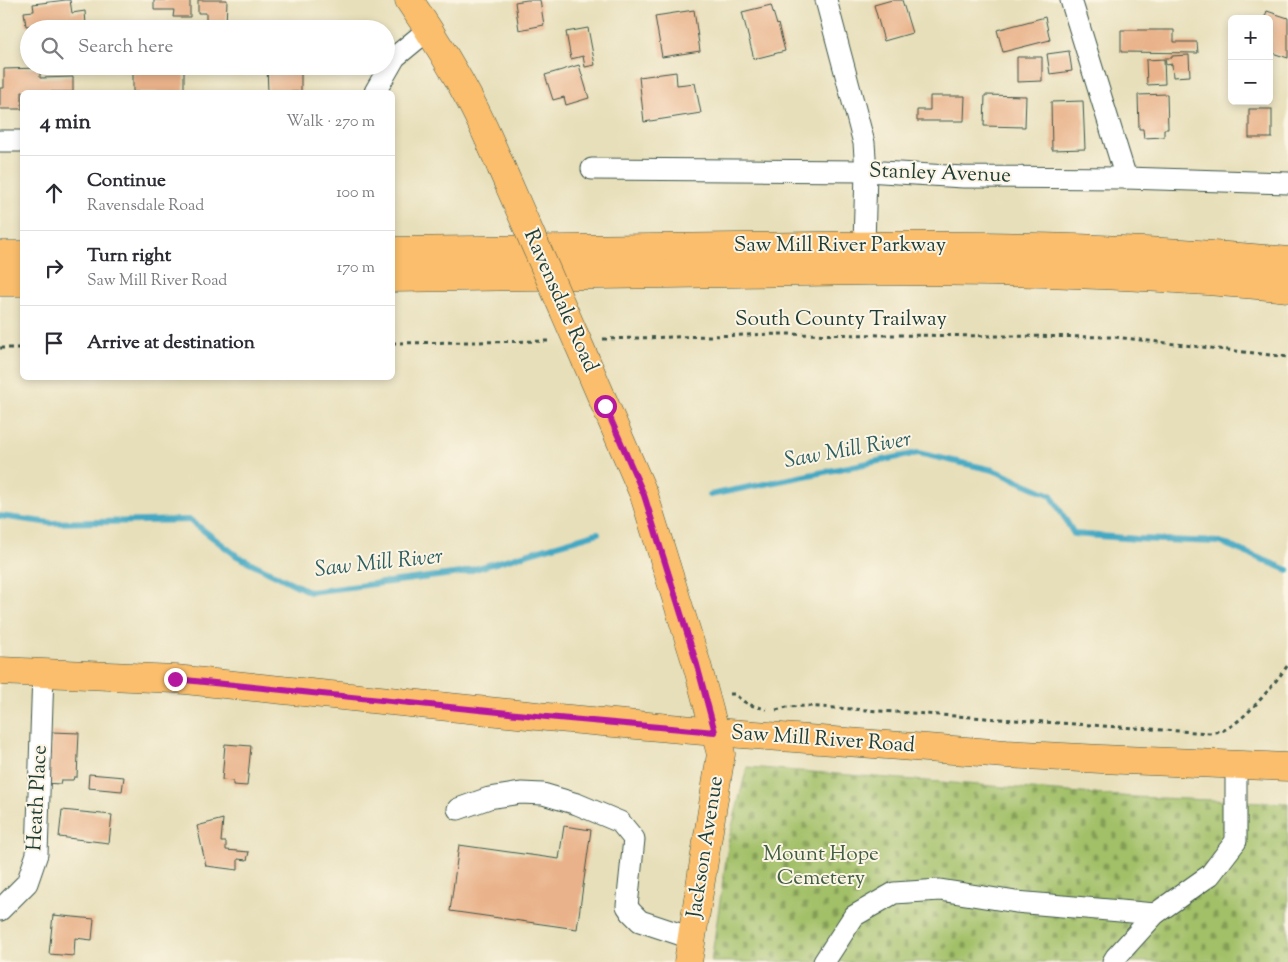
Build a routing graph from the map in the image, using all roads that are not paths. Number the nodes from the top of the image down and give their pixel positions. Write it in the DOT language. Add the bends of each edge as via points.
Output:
graph roads {
  1 [pos="409,0"];
  2 [pos="826,0"];
  3 [pos="1071,0"];
  4 [pos="429,29"];
  5 [pos="395,57"];
  6 [pos="385,75"];
  7 [pos="376,90"];
  8 [pos="0,141"];
  9 [pos="20,141"];
  10 [pos="592,169"];
  11 [pos="866,171"];
  12 [pos="1126,178"];
  13 [pos="1288,183"];
  14 [pos="864,245"];
  15 [pos="395,251"];
  16 [pos="0,255"];
  17 [pos="20,255"];
  18 [pos="1288,261"];
  19 [pos="395,278"];
  20 [pos="0,282"];
  21 [pos="20,282"];
  22 [pos="1288,288"];
  23 [pos="0,671"];
  24 [pos="43,673"];
  25 [pos="715,732"];
  26 [pos="1236,764"];
  27 [pos="1288,767"];
  28 [pos="458,809"];
  29 [pos="0,910"];
  30 [pos="1155,914"];
  31 [pos="690,950"];
  32 [pos="1117,960"];
  33 [pos="824,962"];
  1 -- 4 [label="main road, Ravensdale Road"];
  2 -- 11 [label="street" via="864,143"];
  3 -- 12 [label="street"];
  4 -- 5 [label="street"];
  4 -- 25 [label="main road, Ravensdale Road, bridge" via="470,99 593,350 644,495"];
  6 -- 7 [label="street"];
  8 -- 9 [label="street"];
  10 -- 11 [label="street, Stanley Avenue"];
  11 -- 12 [label="street, Stanley Avenue" via="963,177"];
  11 -- 14 [label="street"];
  12 -- 13 [label="street, Stanley Avenue"];
  14 -- 15 [label="main road, Saw Mill River Parkway"];
  14 -- 18 [label="main road, Saw Mill River Parkway" via="1084,248"];
  16 -- 17 [label="main road"];
  19 -- 22 [label="main road, Saw Mill River Parkway" via="926,271 1108,276"];
  20 -- 21 [label="main road"];
  23 -- 24 [label="main road, Saw Mill River Road"];
  24 -- 25 [label="main road, Saw Mill River Road" via="175,679"];
  24 -- 29 [label="street, Heath Place" via="37,854 27,882"];
  25 -- 26 [label="main road, Saw Mill River Road" via="1006,754"];
  25 -- 31 [label="main road, Jackson Avenue" via="720,754"];
  26 -- 27 [label="main road, Saw Mill River Road"];
  26 -- 30 [label="street" via="1236,842 1210,874"];
  28 -- 31 [label="street" via="488,798 521,793 543,794 620,822 634,839 627,906 640,921"];
  30 -- 32 [label="street"];
  30 -- 33 [label="street" via="1016,902 940,890 894,893 854,916"];
}
